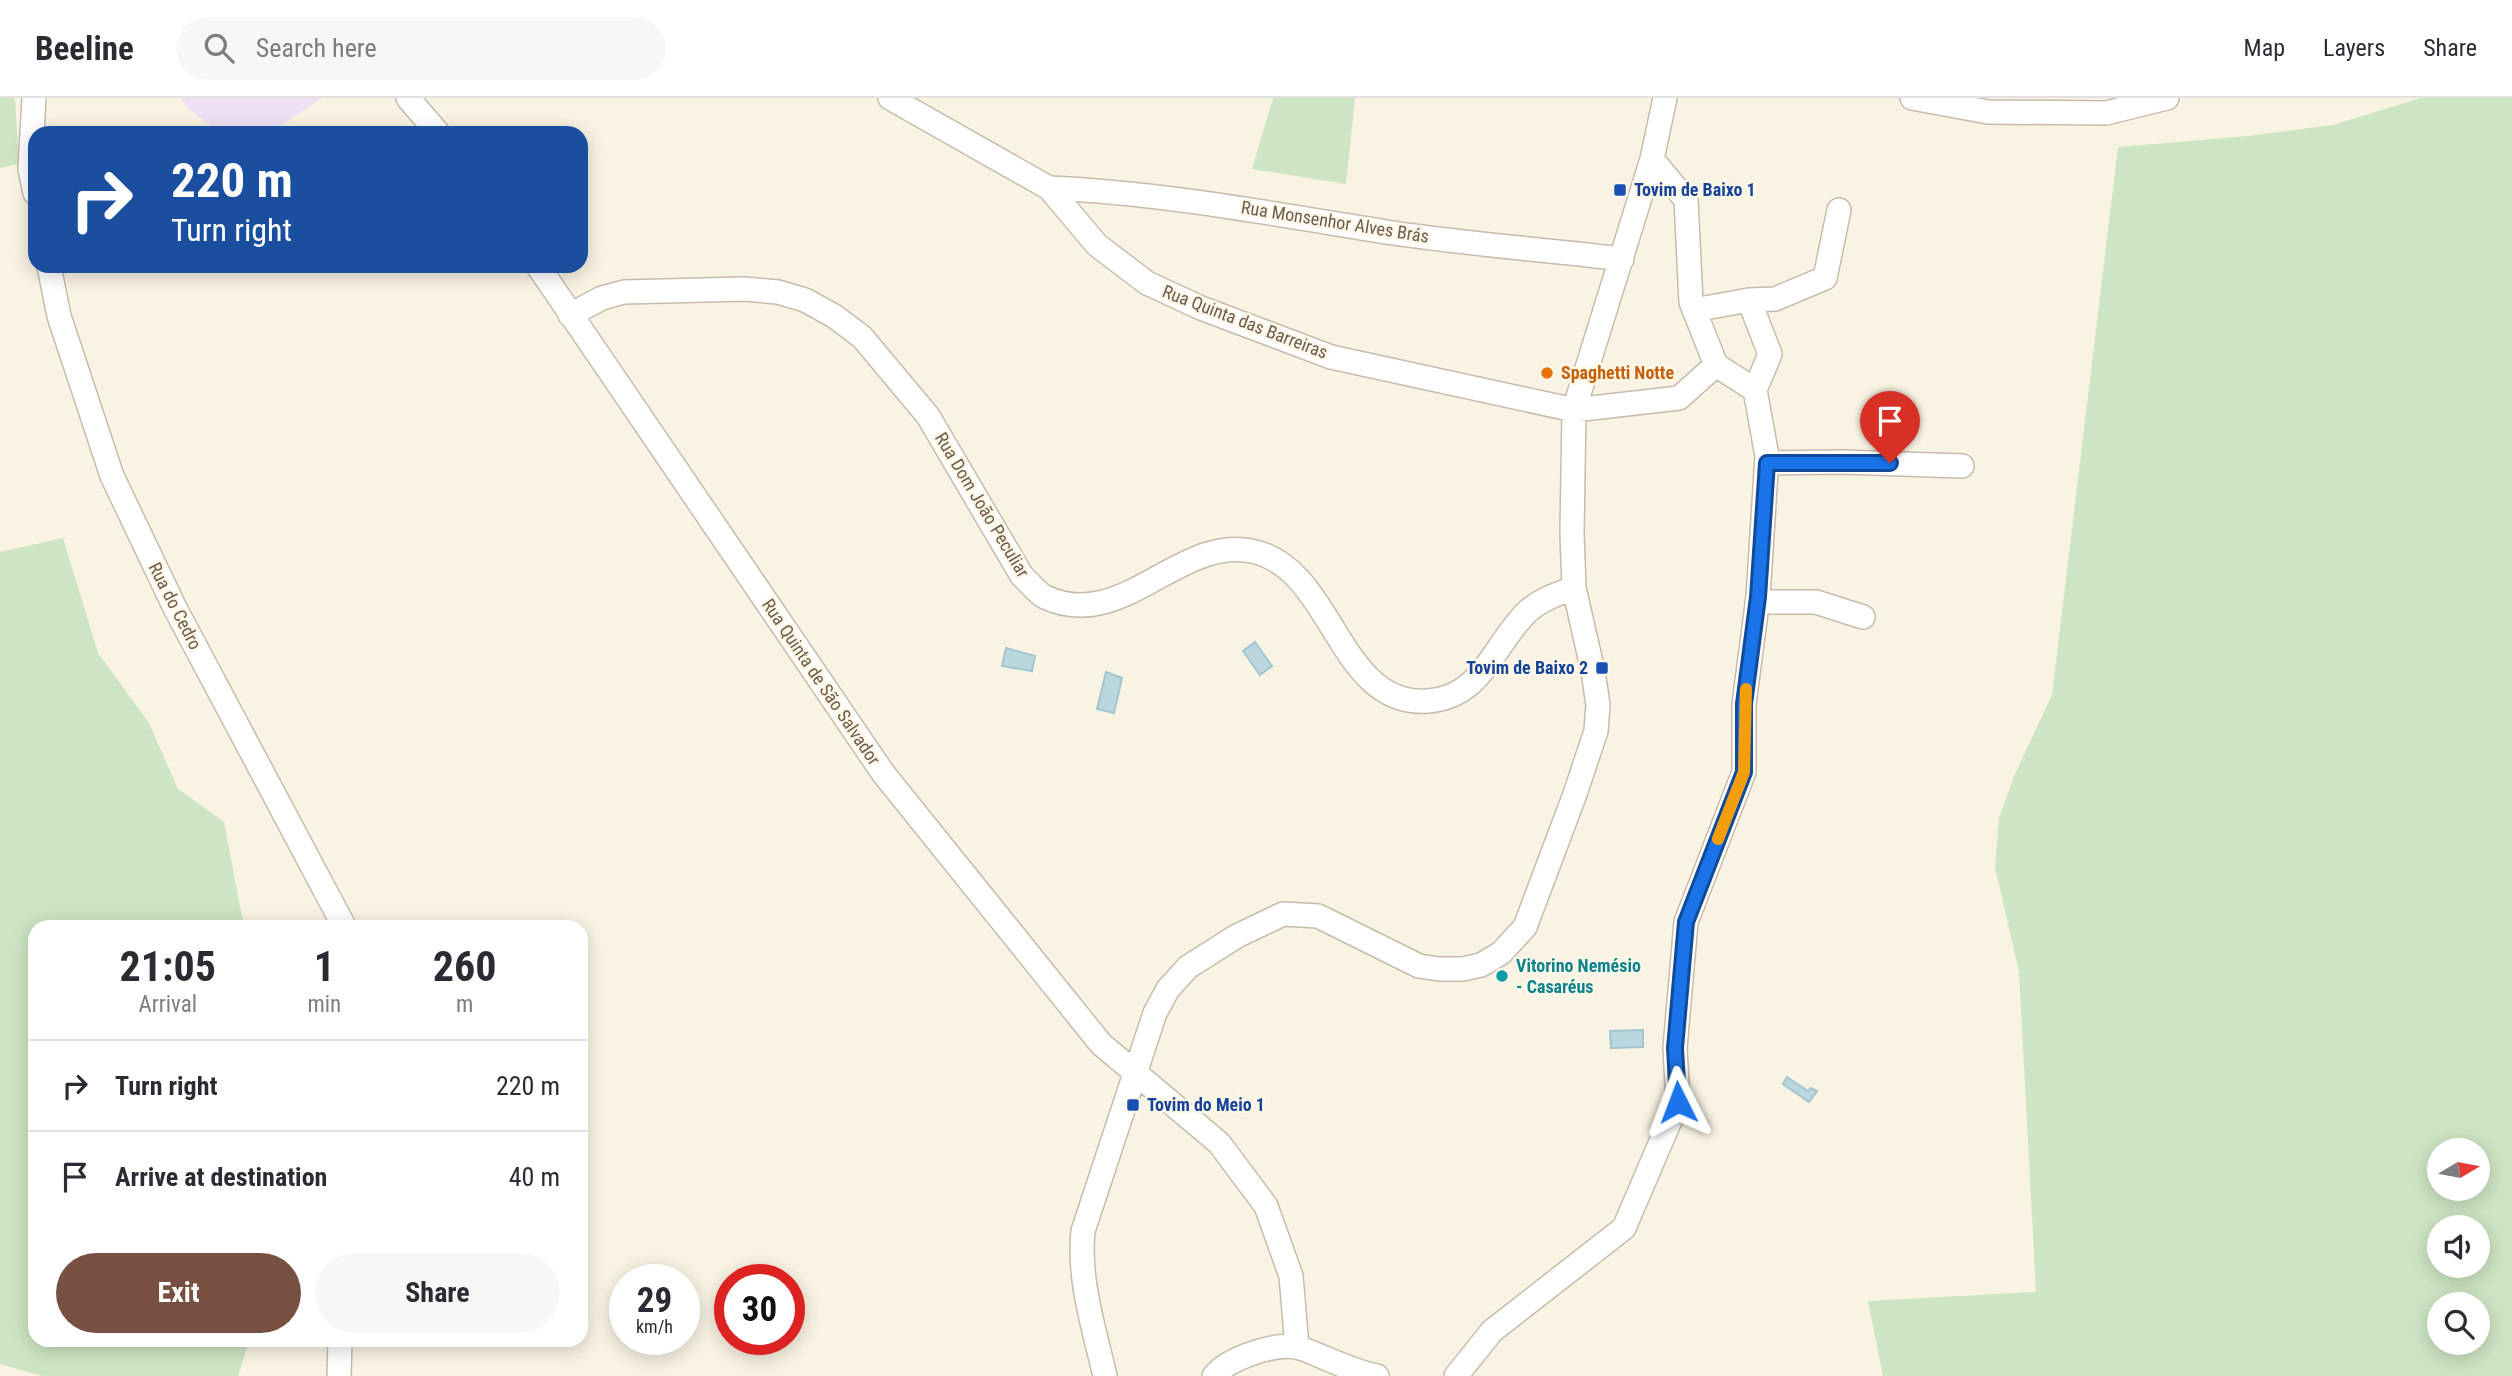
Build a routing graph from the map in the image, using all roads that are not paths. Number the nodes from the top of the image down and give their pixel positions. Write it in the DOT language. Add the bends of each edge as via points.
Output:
graph roads {
  1 [pos="34,98"];
  2 [pos="408,98"];
  3 [pos="890,98"];
  4 [pos="1665,98"];
  5 [pos="1912,98"];
  6 [pos="2167,98"];
  7 [pos="32,126"];
  8 [pos="432,126"];
  9 [pos="1652,159"];
  10 [pos="1049,188"];
  11 [pos="1839,210"];
  12 [pos="1622,259"];
  13 [pos="50,273"];
  14 [pos="543,273"];
  15 [pos="1749,300"];
  16 [pos="1694,310"];
  17 [pos="570,315"];
  18 [pos="1716,365"];
  19 [pos="1755,390"];
  20 [pos="1574,410"];
  21 [pos="1767,463"];
  22 [pos="1962,466"];
  23 [pos="1574,588"];
  24 [pos="1757,602"];
  25 [pos="1863,617"];
  26 [pos="341,920"];
  27 [pos="1136,1073"];
  28 [pos="340,1347"];
  29 [pos="1297,1347"];
  30 [pos="1450,1375"];
  31 [pos="339,1376"];
  32 [pos="1105,1376"];
  33 [pos="1214,1376"];
  34 [pos="1377,1376"];
  1 -- 7 [label="street"];
  2 -- 8 [label="street"];
  3 -- 10 [label="street, Rua Quinta das Barreiras"];
  4 -- 9 [label="street"];
  5 -- 6 [label="street" via="1988,112 2106,113"];
  9 -- 12 [label="street"];
  9 -- 16 [label="street" via="1686,200"];
  10 -- 12 [label="street, Rua Monsenhor Alves Brás" via="1109,190 1397,233"];
  10 -- 20 [label="street, Rua Quinta das Barreiras" via="1097,244 1147,283 1201,308 1331,357"];
  11 -- 15 [label="street" via="1825,278 1775,299"];
  12 -- 20 [label="street"];
  13 -- 26 [label="street, Rua do Cedro" via="59,316 112,476 176,608"];
  14 -- 17 [label="street, Rua Quinta de São Salvador"];
  15 -- 16 [label="street"];
  15 -- 19 [label="street" via="1770,354"];
  16 -- 18 [label="street"];
  17 -- 23 [label="street, Rua Dom João Peculiar" via="624,292 744,289 805,300 862,337 928,416 1022,576 1043,596 1067,605 1089,606 1111,601 1206,555 1252,551 1273,557 1305,587 1367,679 1386,693 1407,700 1454,695 1472,684 1527,612"];
  17 -- 27 [label="street, Rua Quinta de São Salvador" via="883,773 1101,1044"];
  18 -- 19 [label="street"];
  18 -- 20 [label="street, Rua Quinta das Barreiras" via="1679,398"];
  19 -- 21 [label="street"];
  20 -- 23 [label="street"];
  21 -- 22 [label="street"];
  21 -- 24 [label="street"];
  23 -- 27 [label="street" via="1593,671 1596,731 1525,927 1517,936 1481,965 1439,969 1419,966 1318,916 1283,914 1188,967 1155,1013"];
  24 -- 25 [label="street" via="1816,602"];
  24 -- 30 [label="street" via="1744,704 1744,772 1686,922 1675,1048 1678,1102 1624,1228 1492,1331"];
  27 -- 29 [label="street, Rua Quinta de São Salvador" via="1219,1143 1266,1206 1291,1276"];
  27 -- 32 [label="street" via="1083,1231 1080,1257"];
  28 -- 31 [label="street"];
  29 -- 33 [label="street" via="1261,1351 1232,1361"];
  29 -- 34 [label="street" via="1358,1373"];
}
